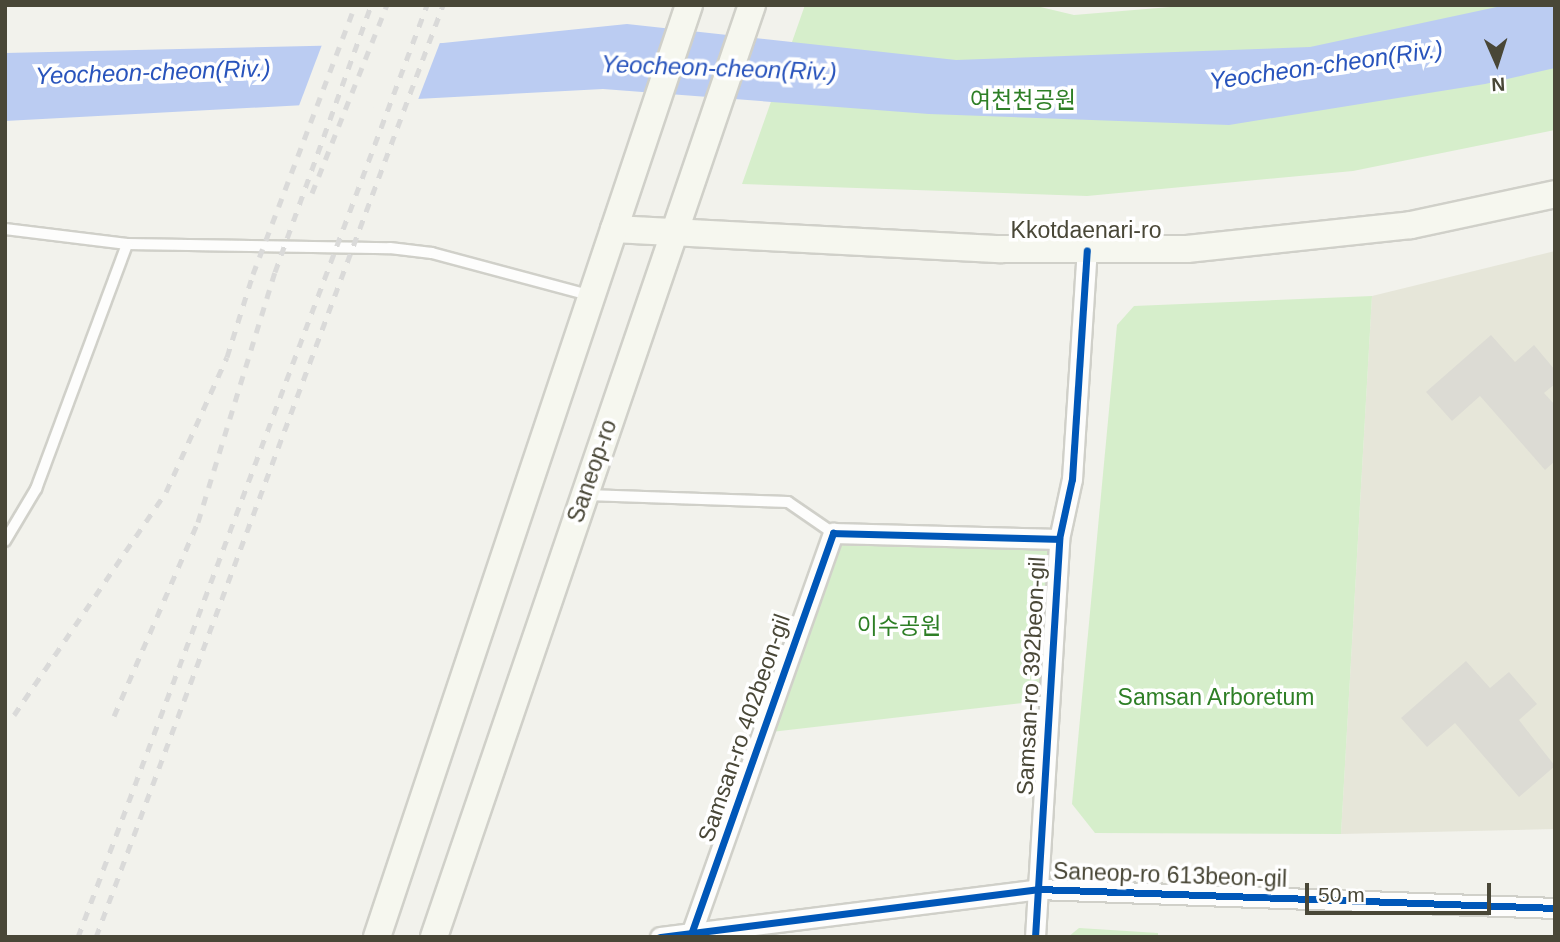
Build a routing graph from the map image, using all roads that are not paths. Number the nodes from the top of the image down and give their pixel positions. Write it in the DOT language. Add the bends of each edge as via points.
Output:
graph roads {
  1 [pos="689,5"];
  2 [pos="752,5"];
  3 [pos="1555,194"];
  4 [pos="5,229"];
  5 [pos="614,229"];
  6 [pos="674,233"];
  7 [pos="127,244"];
  8 [pos="1087,250"];
  9 [pos="591,295"];
  10 [pos="584,495"];
  11 [pos="833,533"];
  12 [pos="1059,539"];
  13 [pos="5,541"];
  14 [pos="1038,889"];
  15 [pos="1555,908"];
  16 [pos="814,927"];
  17 [pos="691,935"];
  18 [pos="377,937"];
  19 [pos="434,937"];
  20 [pos="660,937"];
  21 [pos="1035,937"];
  1 -- 5 [label="main road"];
  2 -- 6 [label="main road, Saneop-ro"];
  3 -- 8 [label="main road, Kkotdaenari-ro" via="1411,225 1295,241"];
  4 -- 7 [label="lane"];
  5 -- 6 [label="main road, Kkotdaenari-ro"];
  5 -- 9 [label="main road"];
  6 -- 8 [label="main road, Kkotdaenari-ro"];
  6 -- 10 [label="main road, Saneop-ro"];
  7 -- 9 [label="lane" via="390,248 432,253"];
  7 -- 13 [label="lane" via="36,489"];
  8 -- 12 [label="street, Samsan-ro 392beon-gil" via="1072,479"];
  9 -- 18 [label="main road"];
  10 -- 11 [label="lane" via="788,502"];
  10 -- 19 [label="main road, Saneop-ro"];
  11 -- 12 [label="street"];
  11 -- 17 [label="street, Samsan-ro 402beon-gil"];
  12 -- 14 [label="street, Samsan-ro 392beon-gil"];
  14 -- 15 [label="street, Saneop-ro 613beon-gil"];
  14 -- 16 [label="street, Saneop-ro 613beon-gil"];
  14 -- 21 [label="street, Samsan-ro 392beon-gil"];
  16 -- 17 [label="street, Saneop-ro 613beon-gil"];
  17 -- 20 [label="street, Saneop-ro 613beon-gil"];
}
